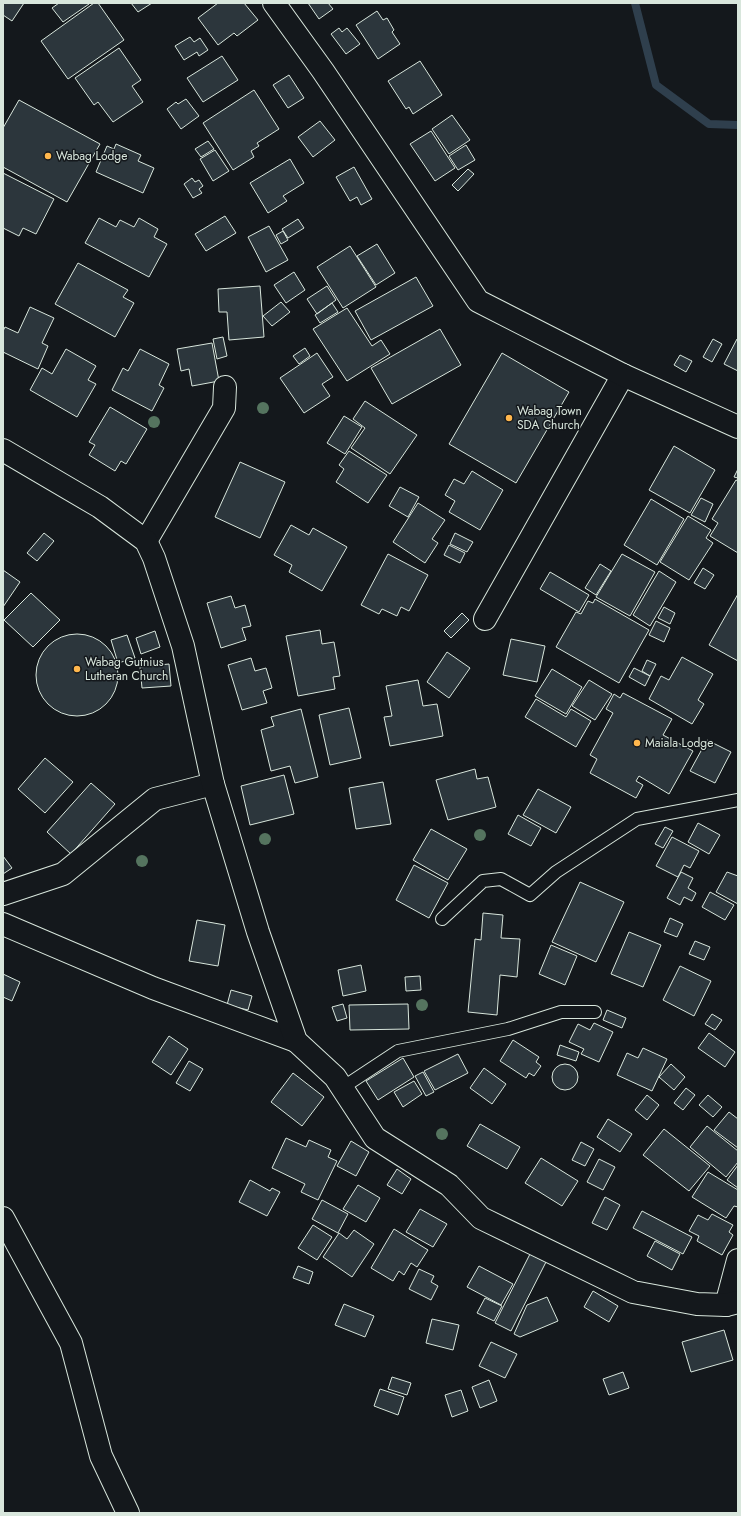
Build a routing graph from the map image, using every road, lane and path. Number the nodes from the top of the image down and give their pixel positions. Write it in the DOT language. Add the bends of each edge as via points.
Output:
graph roads {
  1 [pos="274,3"];
  2 [pos="624,375"];
  3 [pos="225,387"];
  4 [pos="738,427"];
  5 [pos="3,450"];
  6 [pos="146,541"];
  7 [pos="485,620"];
  8 [pos="214,784"];
  9 [pos="738,800"];
  10 [pos="3,894"];
  11 [pos="442,919"];
  12 [pos="3,924"];
  13 [pos="595,1012"];
  14 [pos="296,1041"];
  15 [pos="342,1088"];
  16 [pos="3,1218"];
  17 [pos="738,1260"];
  18 [pos="732,1303"];
  19 [pos="128,1513"];
  1 -- 2 [label="street" via="323,71 478,301"];
  2 -- 4 [label="street"];
  2 -- 7 [label="street"];
  3 -- 6 [label="street" via="224,408"];
  5 -- 6 [label="street" via="100,507"];
  6 -- 8 [label="street" via="183,646"];
  8 -- 10 [label="street" via="156,798 63,874"];
  8 -- 14 [label="street" via="258,932"];
  9 -- 11 [label="lane" via="637,819 556,872 530,895 501,879 483,881"];
  12 -- 14 [label="street" via="153,988"];
  13 -- 15 [label="lane" via="561,1012 508,1029 398,1051"];
  14 -- 15 [label="street" via="335,1077"];
  15 -- 18 [label="street" via="375,1138 449,1185 481,1218 633,1292 697,1304"];
  16 -- 19 [label="street" via="71,1343 101,1456"];
  17 -- 18 [label="street"];
}
